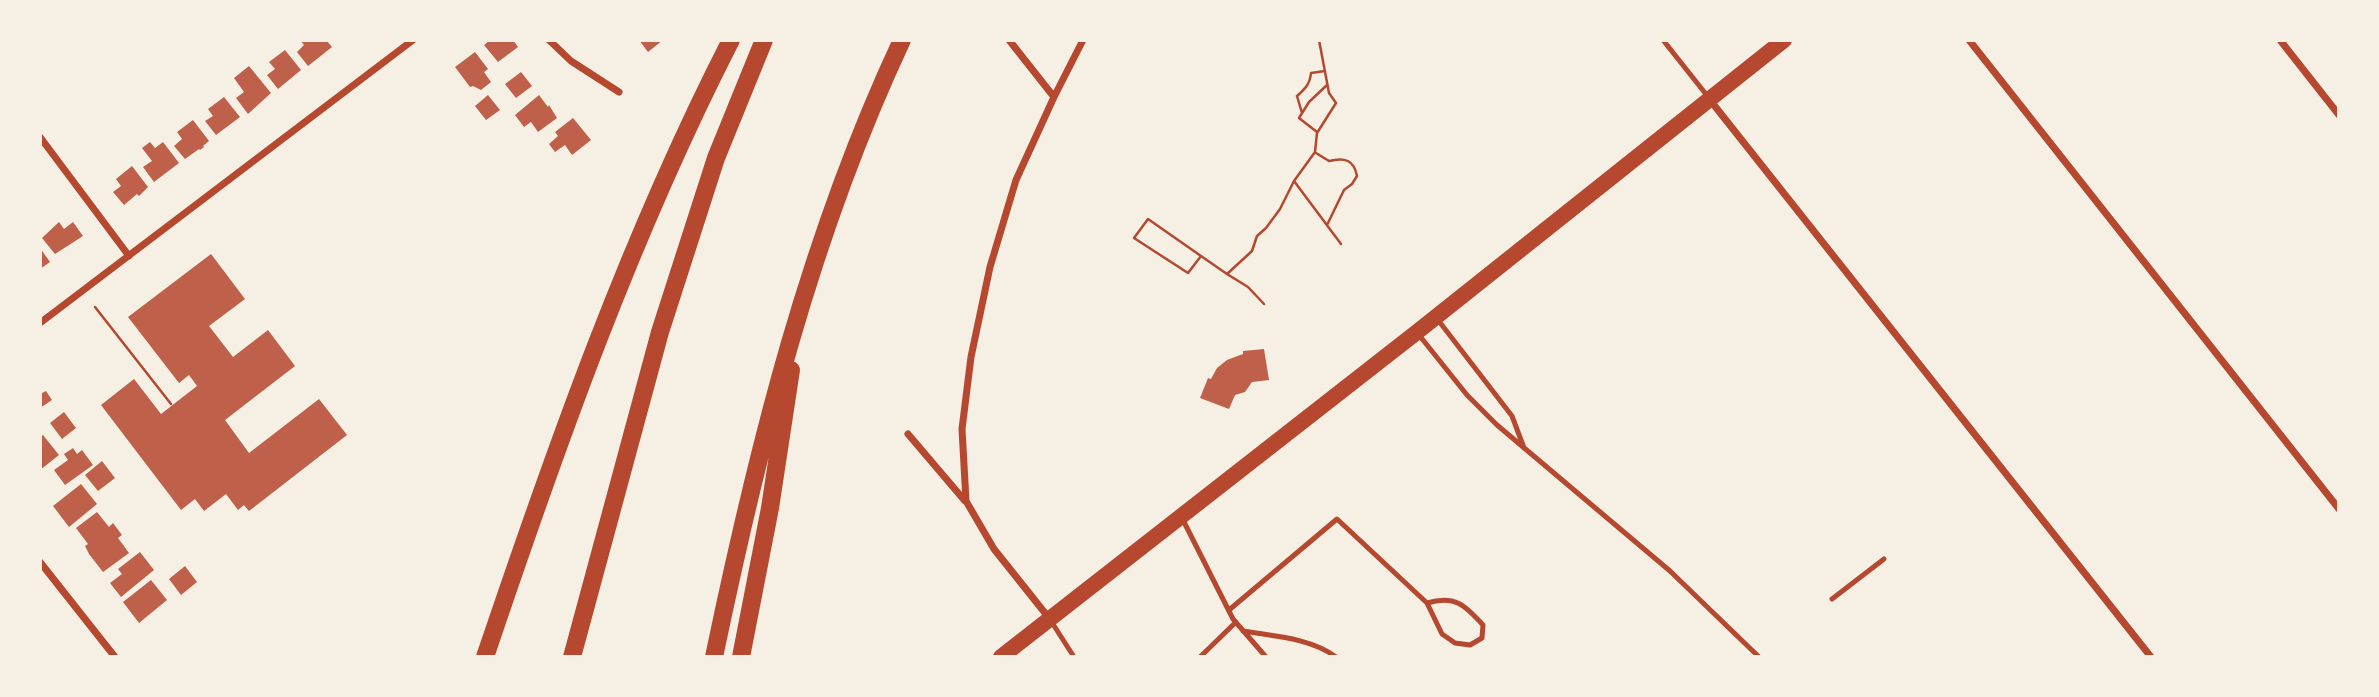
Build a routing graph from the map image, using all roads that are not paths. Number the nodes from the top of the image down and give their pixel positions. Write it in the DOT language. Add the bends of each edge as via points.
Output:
graph roads {
  1 [pos="413,40"];
  2 [pos="549,40"];
  3 [pos="732,40"];
  4 [pos="764,40"];
  5 [pos="902,40"];
  6 [pos="1009,40"];
  7 [pos="1083,40"];
  8 [pos="1663,40"];
  9 [pos="1784,40"];
  10 [pos="1969,40"];
  11 [pos="2280,40"];
  12 [pos="619,92"];
  13 [pos="1054,97"];
  14 [pos="1710,100"];
  15 [pos="2339,115"];
  16 [pos="40,137"];
  17 [pos="129,256"];
  18 [pos="800,304"];
  19 [pos="1436,317"];
  20 [pos="40,323"];
  21 [pos="1417,332"];
  22 [pos="908,433"];
  23 [pos="1525,451"];
  24 [pos="965,502"];
  25 [pos="2339,509"];
  26 [pos="1181,515"];
  27 [pos="1884,559"];
  28 [pos="40,562"];
  29 [pos="1832,599"];
  30 [pos="1427,603"];
  31 [pos="1229,610"];
  32 [pos="1049,618"];
  33 [pos="1236,622"];
  34 [pos="1243,631"];
  35 [pos="115,657"];
  36 [pos="485,657"];
  37 [pos="572,657"];
  38 [pos="714,657"];
  39 [pos="741,657"];
  40 [pos="1001,657"];
  41 [pos="1074,657"];
  42 [pos="1200,657"];
  43 [pos="1266,657"];
  44 [pos="1336,657"];
  45 [pos="1759,657"];
  46 [pos="2151,657"];
  1 -- 17 [label="street"];
  2 -- 12 [label="street" via="571,61"];
  3 -- 36 [label="highway" via="672,164 598,340"];
  4 -- 37 [label="highway" via="716,158 660,332"];
  5 -- 18 [label="highway" via="847,169"];
  6 -- 13 [label="street"];
  7 -- 13 [label="street"];
  8 -- 14 [label="lane"];
  9 -- 14 [label="main road"];
  10 -- 25 [label="street"];
  11 -- 15 [label="street"];
  13 -- 24 [label="street" via="1016,180 990,267 962,429"];
  14 -- 19 [label="main road"];
  14 -- 46 [label="street"];
  16 -- 17 [label="street"];
  17 -- 20 [label="street"];
  18 -- 38 [label="highway" via="764,434"];
  18 -- 39 [label="highway" via="781,444"];
  19 -- 21 [label="main road"];
  19 -- 23 [label="lane" via="1512,416"];
  21 -- 23 [label="lane" via="1467,395"];
  21 -- 26 [label="main road"];
  22 -- 24 [label="street"];
  23 -- 45 [label="lane" via="1670,570"];
  24 -- 32 [label="street" via="994,549"];
  26 -- 31 [label="lane"];
  26 -- 32 [label="main road"];
  27 -- 29 [label="lane"];
  28 -- 35 [label="street"];
  30 -- 30 [label="lane" via="1442,634 1455,643 1470,645 1482,638 1483,625 1459,603 1443,598"];
  30 -- 31 [label="lane" via="1337,519"];
  31 -- 33 [label="lane"];
  32 -- 40 [label="main road"];
  32 -- 41 [label="lane"];
  33 -- 34 [label="lane"];
  33 -- 42 [label="lane"];
  34 -- 43 [label="lane"];
  34 -- 44 [label="lane" via="1325,649"];
}
